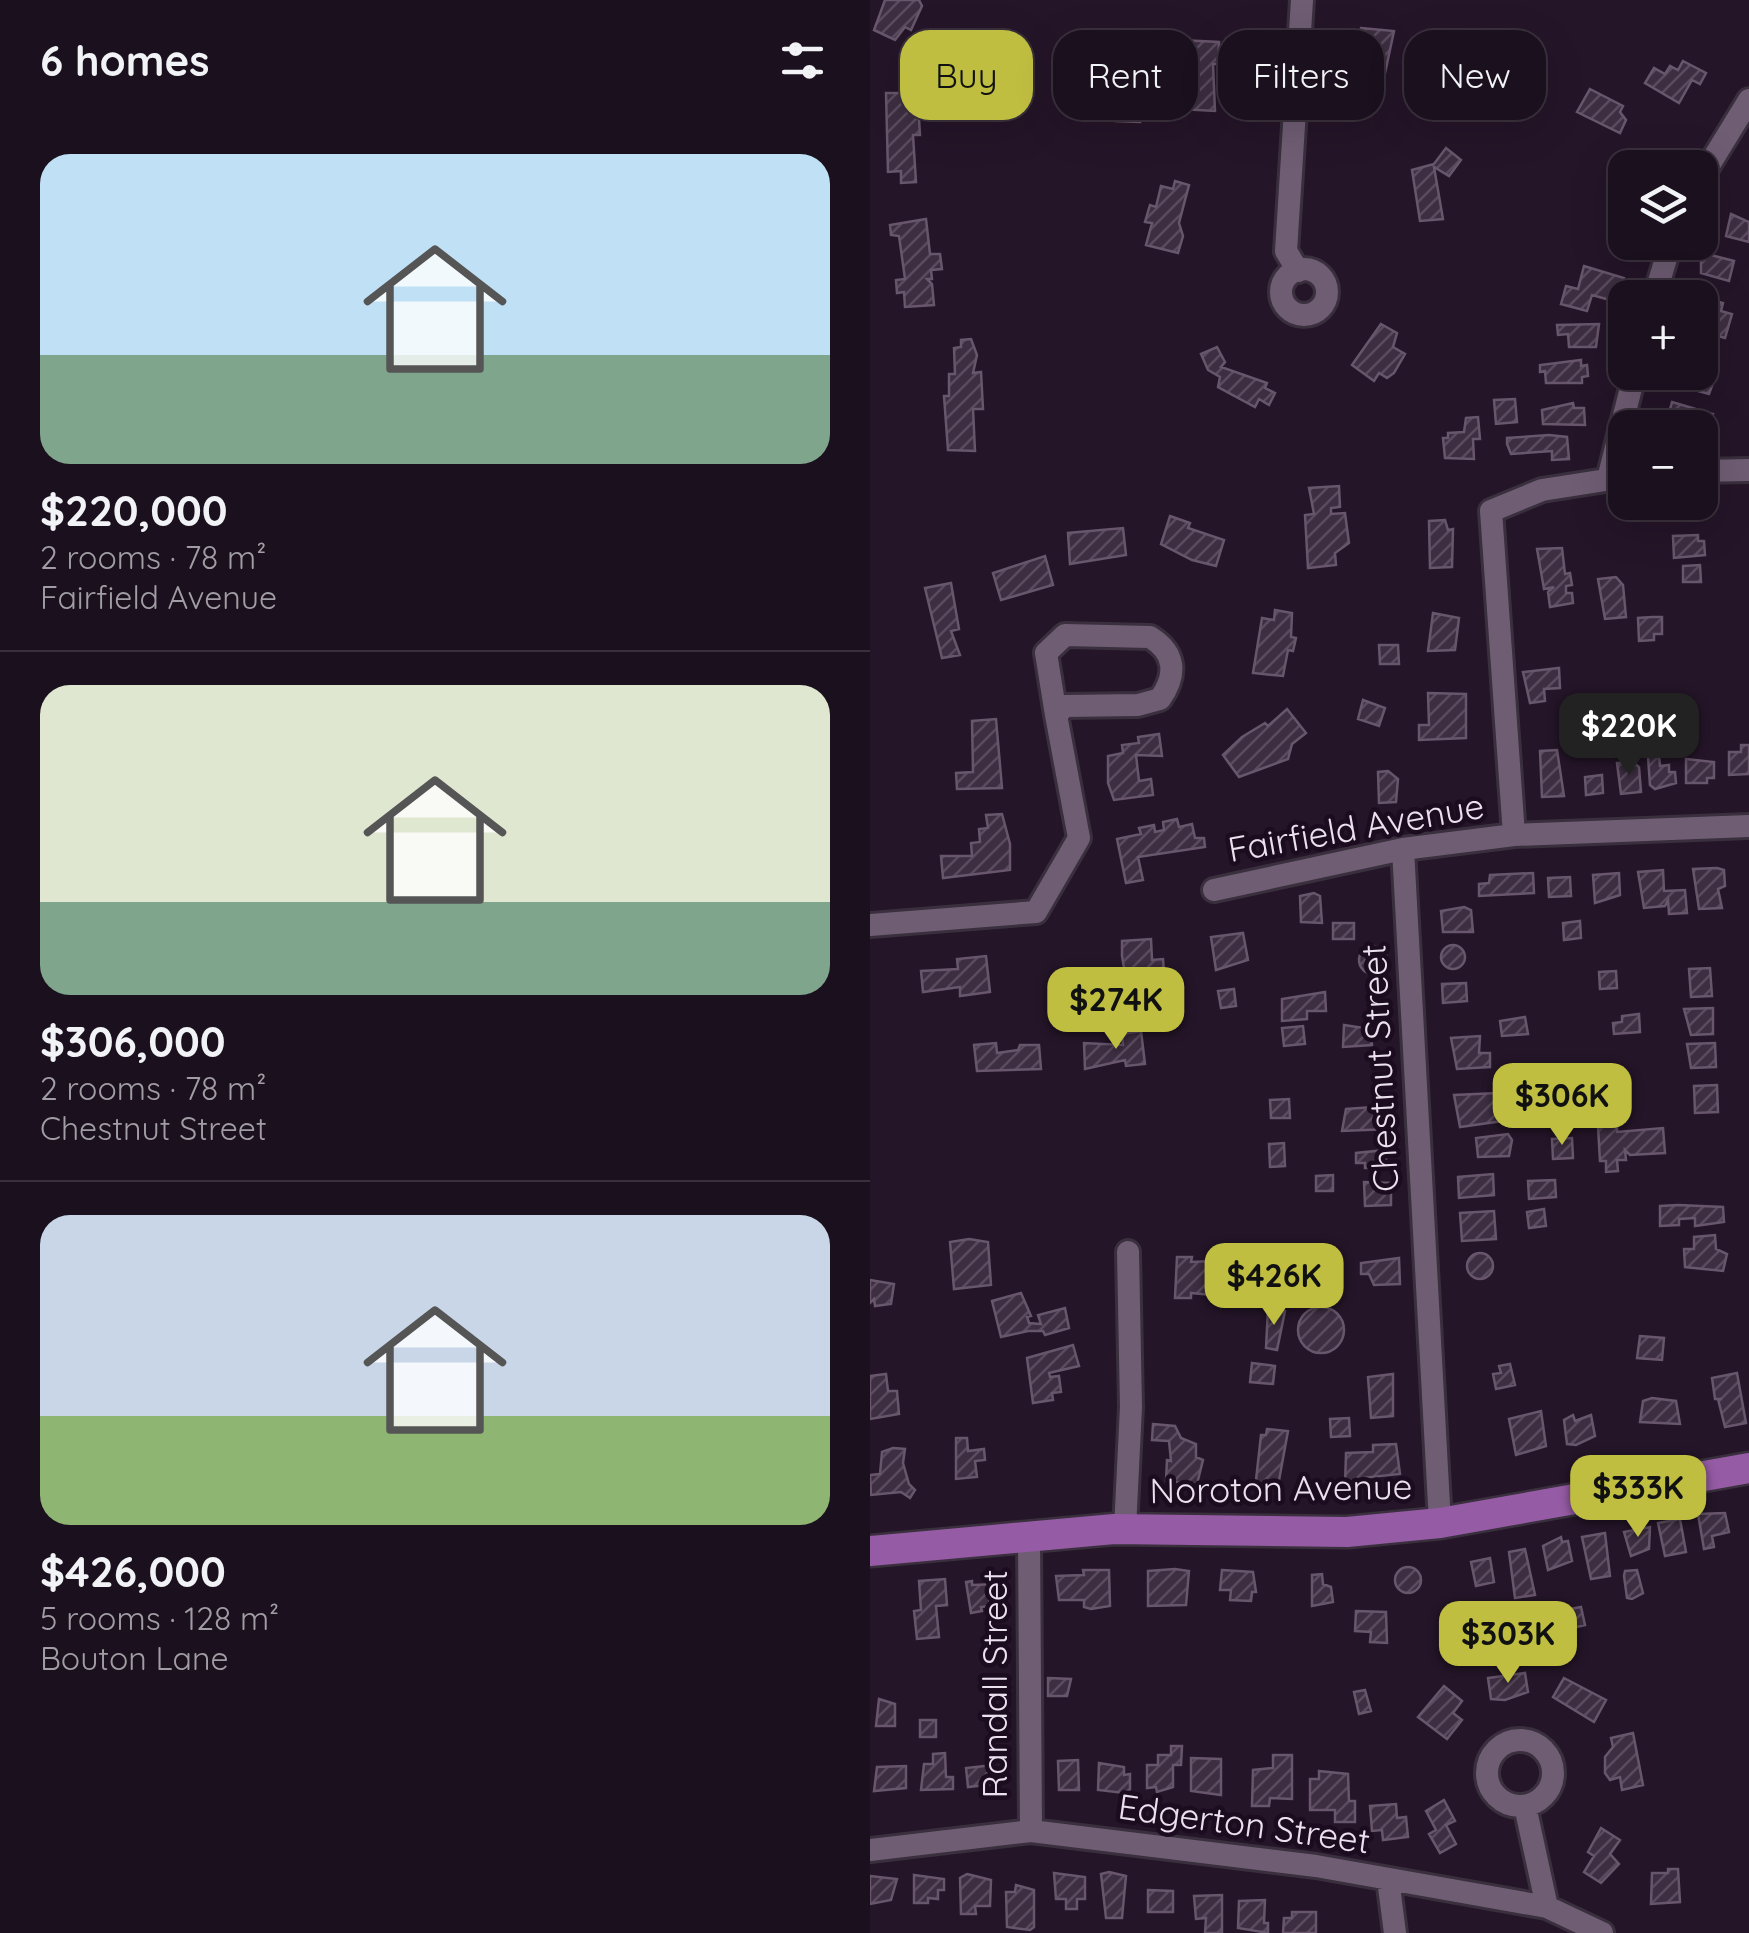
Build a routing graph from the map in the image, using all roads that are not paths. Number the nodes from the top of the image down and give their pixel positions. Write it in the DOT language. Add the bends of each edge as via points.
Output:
graph roads {
  1 [pos="1302,0"];
  2 [pos="1749,100"];
  3 [pos="1718,151"];
  4 [pos="1298,271"];
  5 [pos="1749,470"];
  6 [pos="1718,471"];
  7 [pos="1608,479"];
  8 [pos="1056,715"];
  9 [pos="1749,826"];
  10 [pos="1514,835"];
  11 [pos="1403,848"];
  12 [pos="1214,890"];
  13 [pos="870,925"];
  14 [pos="1128,1252"];
  15 [pos="1749,1468"];
  16 [pos="1440,1523"];
  17 [pos="1125,1529"];
  18 [pos="1028,1535"];
  19 [pos="870,1551"];
  20 [pos="1525,1806"];
  21 [pos="1031,1832"];
  22 [pos="870,1850"];
  23 [pos="1388,1878"];
  24 [pos="1547,1908"];
  25 [pos="1394,1933"];
  26 [pos="1602,1933"];
  1 -- 4 [label="street" via="1286,252"];
  2 -- 3 [label="street"];
  5 -- 6 [label="street"];
  7 -- 10 [label="street" via="1542,490 1491,510"];
  8 -- 8 [label="street" via="1065,706 1160,699 1173,672 1170,656 1150,637 1065,635 1046,653"];
  8 -- 13 [label="street" via="1079,838 1036,912"];
  9 -- 10 [label="street, Fairfield Avenue"];
  10 -- 11 [label="street, Fairfield Avenue"];
  11 -- 12 [label="street, Fairfield Avenue"];
  11 -- 16 [label="street, Chestnut Street"];
  14 -- 17 [label="street"];
  15 -- 16 [label="main road, Noroton Avenue"];
  16 -- 17 [label="main road, Noroton Avenue" via="1346,1532"];
  17 -- 18 [label="main road, Noroton Avenue"];
  18 -- 19 [label="main road, Noroton Avenue"];
  18 -- 21 [label="street, Randall Street"];
  20 -- 24 [label="street"];
  21 -- 22 [label="street, Edgerton Street"];
  21 -- 23 [label="street, Edgerton Street"];
  23 -- 24 [label="street, Edgerton Street"];
  23 -- 25 [label="street"];
  24 -- 26 [label="street, Edgerton Street"];
}
